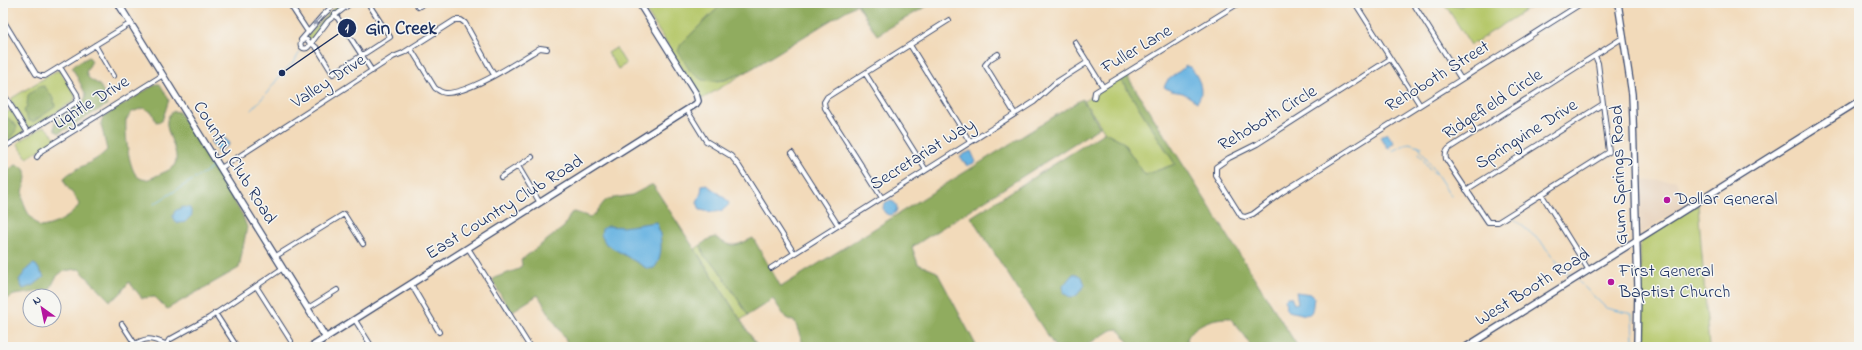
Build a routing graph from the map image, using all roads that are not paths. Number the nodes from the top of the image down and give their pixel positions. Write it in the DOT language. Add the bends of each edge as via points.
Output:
graph roads {
  1 [pos="118,3"];
  2 [pos="289,3"];
  3 [pos="336,3"];
  4 [pos="350,3"];
  5 [pos="368,3"];
  6 [pos="416,3"];
  7 [pos="425,3"];
  8 [pos="639,3"];
  9 [pos="1240,3"];
  10 [pos="1355,3"];
  11 [pos="1413,3"];
  12 [pos="1582,3"];
  13 [pos="1618,3"];
  14 [pos="330,5"];
  15 [pos="335,14"];
  16 [pos="3,20"];
  17 [pos="949,20"];
  18 [pos="131,23"];
  19 [pos="308,32"];
  20 [pos="1624,37"];
  21 [pos="1075,42"];
  22 [pos="94,45"];
  23 [pos="310,45"];
  24 [pos="910,45"];
  25 [pos="411,48"];
  26 [pos="547,49"];
  27 [pos="998,54"];
  28 [pos="362,55"];
  29 [pos="1595,56"];
  30 [pos="1390,59"];
  31 [pos="1088,62"];
  32 [pos="60,67"];
  33 [pos="372,71"];
  34 [pos="865,73"];
  35 [pos="163,75"];
  36 [pos="494,75"];
  37 [pos="113,76"];
  38 [pos="1461,79"];
  39 [pos="1103,87"];
  40 [pos="3,93"];
  41 [pos="1094,98"];
  42 [pos="1859,101"];
  43 [pos="1603,104"];
  44 [pos="1420,106"];
  45 [pos="686,110"];
  46 [pos="1015,114"];
  47 [pos="28,133"];
  48 [pos="970,142"];
  49 [pos="3,148"];
  50 [pos="792,152"];
  51 [pos="37,157"];
  52 [pos="532,157"];
  53 [pos="518,166"];
  54 [pos="221,168"];
  55 [pos="926,170"];
  56 [pos="1310,175"];
  57 [pos="501,177"];
  58 [pos="1466,190"];
  59 [pos="1542,195"];
  60 [pos="882,198"];
  61 [pos="540,202"];
  62 [pos="838,225"];
  63 [pos="1636,240"];
  64 [pos="362,244"];
  65 [pos="468,248"];
  66 [pos="794,253"];
  67 [pos="276,256"];
  68 [pos="283,268"];
  69 [pos="771,268"];
  70 [pos="1588,269"];
  71 [pos="411,284"];
  72 [pos="256,286"];
  73 [pos="337,290"];
  74 [pos="308,308"];
  75 [pos="215,314"];
  76 [pos="355,320"];
  77 [pos="122,324"];
  78 [pos="439,332"];
  79 [pos="326,338"];
  80 [pos="291,340"];
  81 [pos="134,344"];
  82 [pos="166,346"];
  83 [pos="130,347"];
  84 [pos="173,347"];
  85 [pos="237,347"];
  86 [pos="311,347"];
  87 [pos="372,347"];
  88 [pos="530,347"];
  89 [pos="1466,347"];
  90 [pos="1637,347"];
  1 -- 18 [label="street, Country Club Road"];
  2 -- 19 [label="street"];
  3 -- 14 [label="street"];
  4 -- 15 [label="street"];
  5 -- 28 [label="street" via="390,38"];
  6 -- 7 [label="street" via="418,7"];
  8 -- 45 [label="street, East Country Club Road" via="696,94 698,101"];
  9 -- 39 [label="street, Fuller Lane"];
  10 -- 30 [label="street"];
  11 -- 38 [label="street"];
  12 -- 38 [label="street, Rehoboth Street"];
  13 -- 20 [label="street, Gum Springs Road"];
  14 -- 19 [label="street, one-way"];
  15 -- 23 [label="street"];
  15 -- 28 [label="street"];
  16 -- 32 [label="street" via="36,74 45,76"];
  17 -- 24 [label="street"];
  18 -- 22 [label="street"];
  18 -- 35 [label="street, Country Club Road"];
  19 -- 23 [label="street" via="300,43 305,48"];
  20 -- 29 [label="street, Ridgefield Circle"];
  20 -- 63 [label="street, Gum Springs Road" via="1632,100"];
  21 -- 31 [label="street"];
  22 -- 32 [label="street"];
  22 -- 37 [label="street"];
  23 -- 28 [label="street" via="317,48 333,74"];
  24 -- 34 [label="street"];
  24 -- 48 [label="street"];
  25 -- 33 [label="street, Valley Drive"];
  25 -- 36 [label="street" via="439,91 446,93 475,86"];
  25 -- 36 [label="street, Valley Drive" via="455,20 461,20"];
  26 -- 36 [label="street" via="540,48"];
  27 -- 46 [label="street" via="985,65"];
  28 -- 33 [label="street"];
  29 -- 43 [label="street"];
  29 -- 58 [label="street, Ridgefield Circle" via="1448,149 1446,158"];
  30 -- 44 [label="street"];
  30 -- 56 [label="street, Rehoboth Circle" via="1257,144 1229,158 1215,170 1216,176 1238,212 1245,217 1254,214"];
  31 -- 39 [label="street"];
  31 -- 46 [label="street, Secretariat Way" via="1055,83 1034,102"];
  32 -- 47 [label="street" via="78,99"];
  33 -- 54 [label="street, Valley Drive"];
  34 -- 55 [label="street"];
  34 -- 60 [label="street" via="827,97 824,102 825,108"];
  35 -- 51 [label="street, Lightle Drive" via="41,151"];
  35 -- 54 [label="street, Country Club Road"];
  38 -- 44 [label="street, Rehoboth Street"];
  39 -- 41 [label="street, Fuller Lane" via="1095,92"];
  40 -- 47 [label="street"];
  42 -- 63 [label="street, West Booth Road"];
  43 -- 58 [label="street, Springvine Drive"];
  43 -- 59 [label="street, Ridgefield Circle" via="1609,152"];
  44 -- 56 [label="street, Rehoboth Street"];
  45 -- 61 [label="street, East Country Club Road"];
  45 -- 66 [label="street" via="706,141 731,156"];
  46 -- 48 [label="street, Secretariat Way"];
  47 -- 49 [label="street"];
  48 -- 55 [label="street, Secretariat Way"];
  50 -- 62 [label="street"];
  52 -- 53 [label="street"];
  53 -- 57 [label="street"];
  53 -- 61 [label="street"];
  54 -- 67 [label="street, Country Club Road"];
  55 -- 60 [label="street, Secretariat Way"];
  58 -- 59 [label="street, Ridgefield Circle" via="1485,220 1491,223 1498,222"];
  59 -- 70 [label="street"];
  60 -- 62 [label="street, Secretariat Way"];
  61 -- 65 [label="street, East Country Club Road"];
  62 -- 66 [label="street, Secretariat Way"];
  63 -- 70 [label="street, West Booth Road"];
  63 -- 90 [label="street, Gum Springs Road"];
  64 -- 67 [label="street" via="344,214"];
  65 -- 71 [label="street, East Country Club Road"];
  65 -- 88 [label="street"];
  66 -- 69 [label="street, Secretariat Way"];
  67 -- 68 [label="street, Country Club Road"];
  68 -- 72 [label="street"];
  68 -- 74 [label="street, Country Club Road"];
  70 -- 89 [label="street, West Booth Road"];
  71 -- 76 [label="street, East Country Club Road"];
  71 -- 78 [label="street"];
  72 -- 75 [label="street"];
  72 -- 80 [label="street"];
  73 -- 74 [label="street"];
  74 -- 79 [label="street, Country Club Road"];
  75 -- 82 [label="street" via="176,335"];
  75 -- 85 [label="street"];
  76 -- 79 [label="street, East Country Club Road"];
  76 -- 87 [label="street"];
  77 -- 81 [label="street"];
  79 -- 86 [label="street, East Country Club Road"];
  81 -- 82 [label="street" via="153,339"];
  81 -- 83 [label="street"];
  82 -- 84 [label="street"];
}
